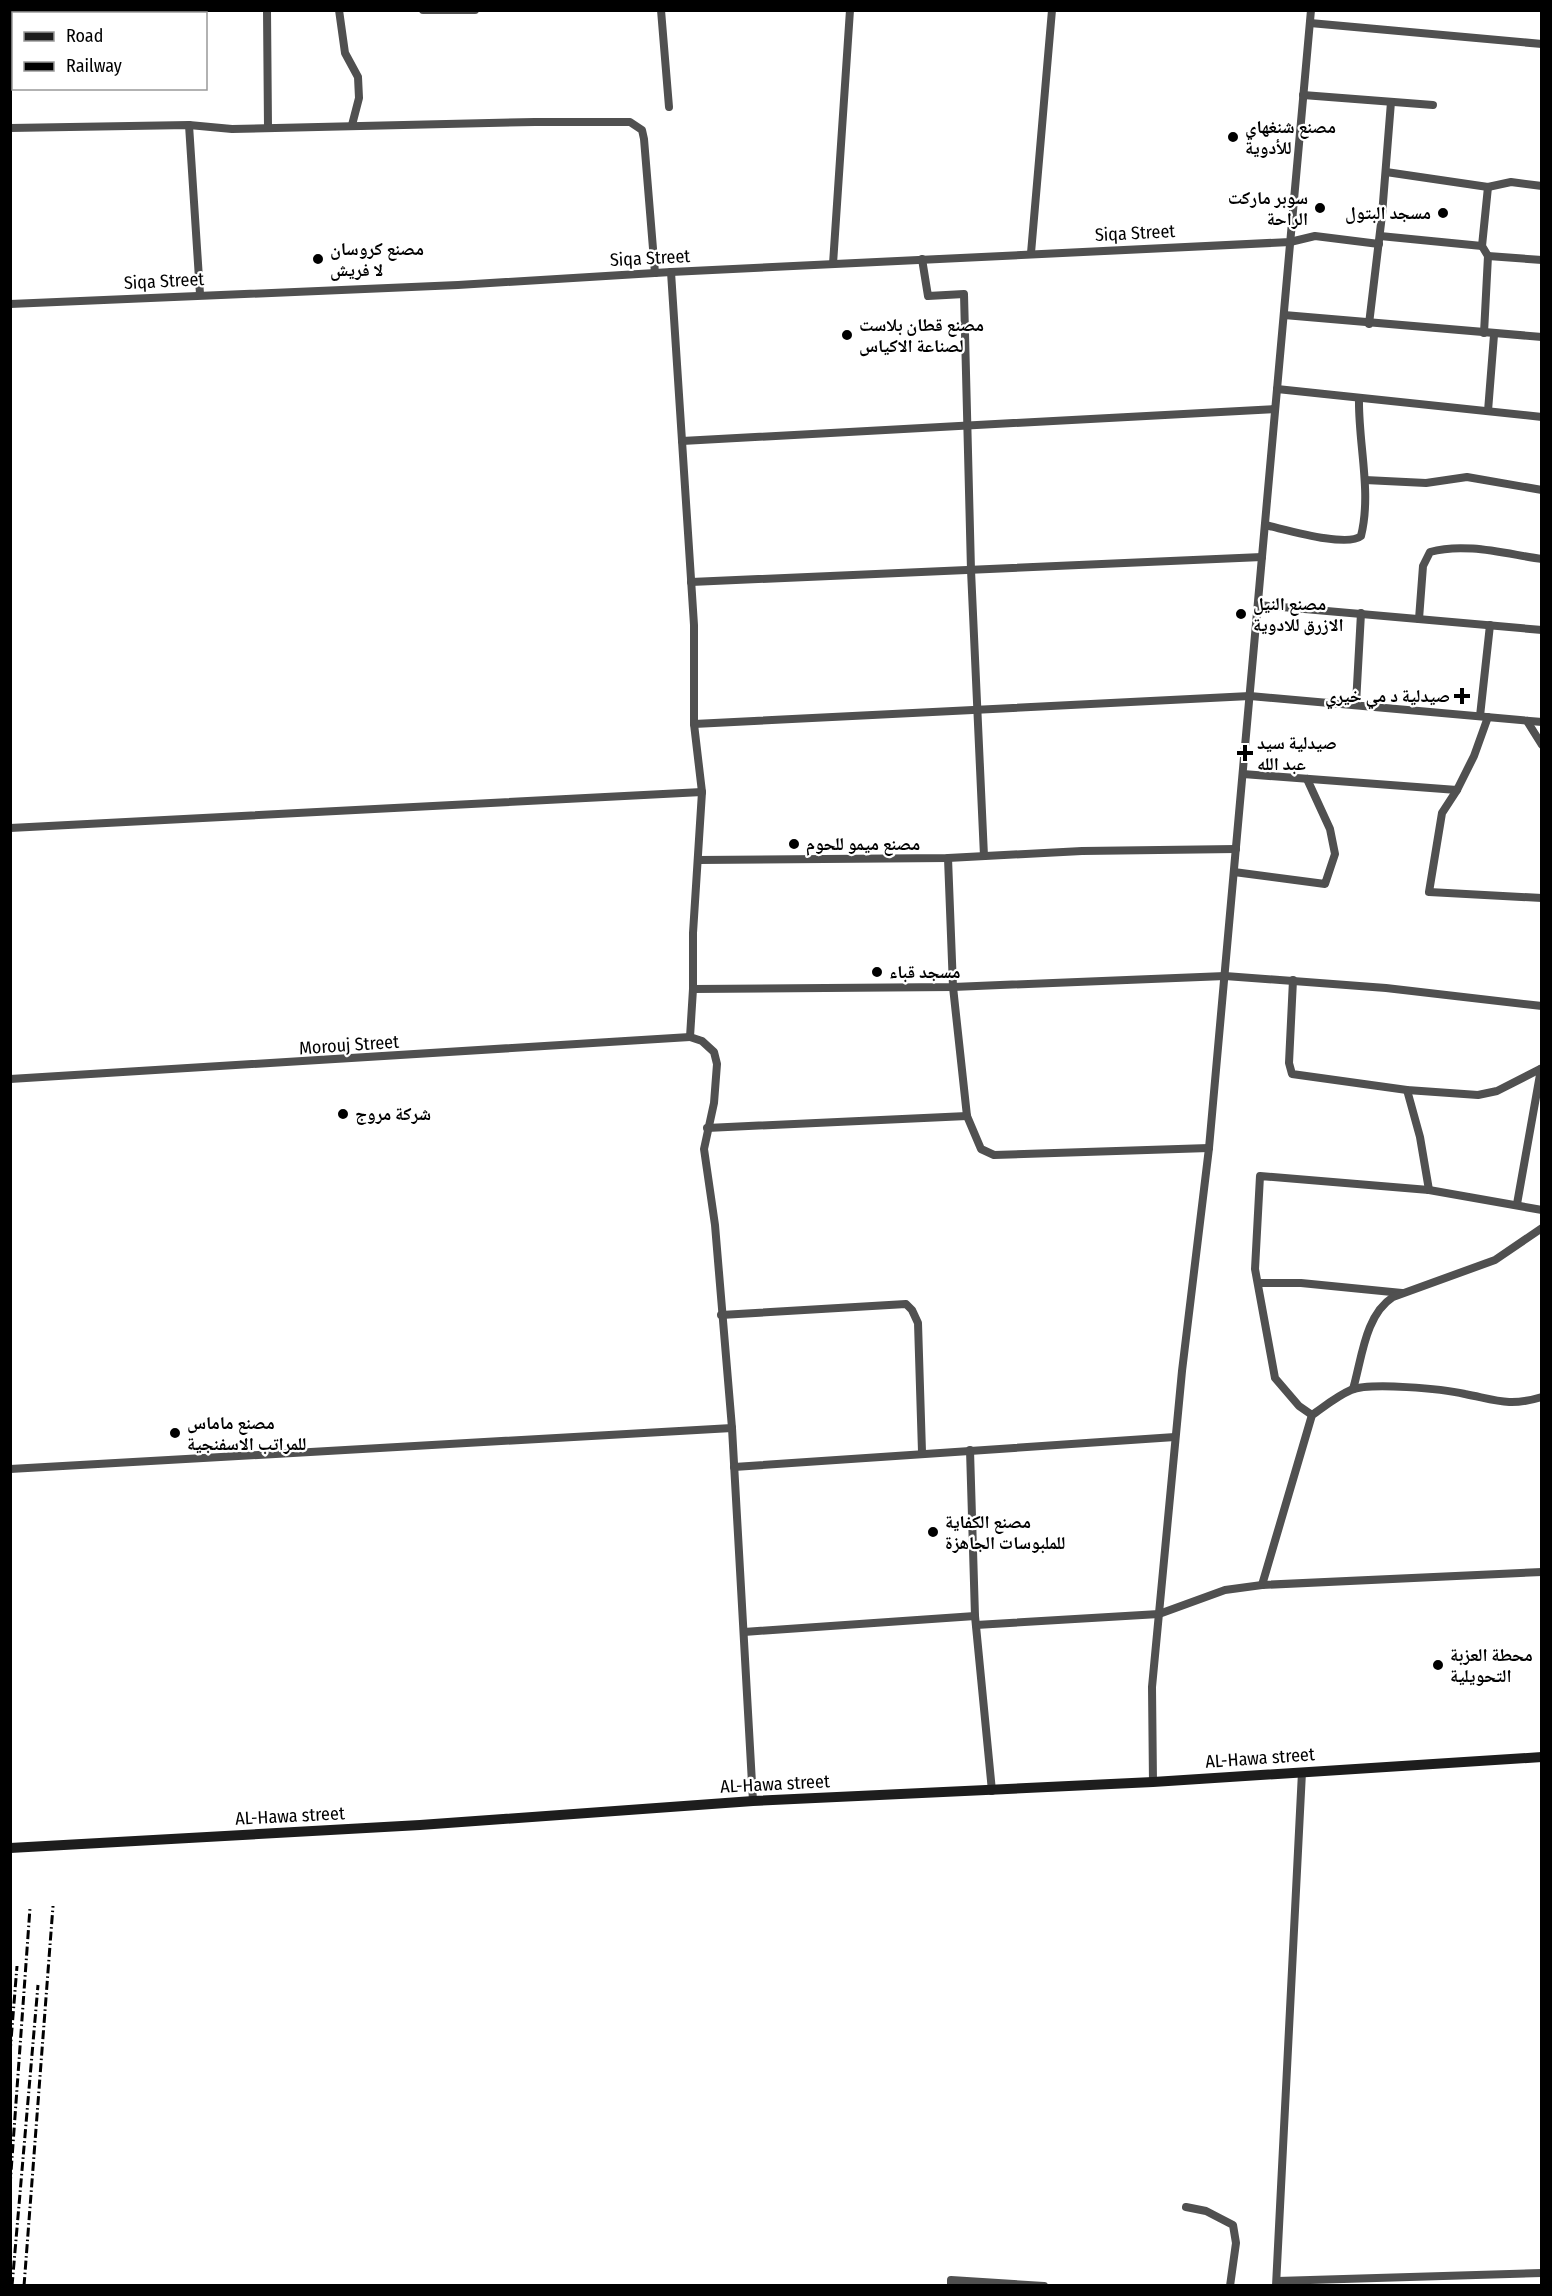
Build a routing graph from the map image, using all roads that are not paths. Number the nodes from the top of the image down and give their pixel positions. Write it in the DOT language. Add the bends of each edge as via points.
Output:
graph roads {
  1 [pos="267,10"];
  2 [pos="339,10"];
  3 [pos="423,10"];
  4 [pos="475,10"];
  5 [pos="662,10"];
  6 [pos="850,10"];
  7 [pos="1052,10"];
  8 [pos="1311,10"];
  9 [pos="1310,23"];
  10 [pos="1542,44"];
  11 [pos="1303,95"];
  12 [pos="1391,102"];
  13 [pos="1433,105"];
  14 [pos="669,107"];
  15 [pos="189,125"];
  16 [pos="352,125"];
  17 [pos="10,128"];
  18 [pos="268,128"];
  19 [pos="1386,172"];
  20 [pos="1542,186"];
  21 [pos="1488,187"];
  22 [pos="1379,240"];
  23 [pos="1290,242"];
  24 [pos="1482,246"];
  25 [pos="1031,254"];
  26 [pos="1488,256"];
  27 [pos="922,259"];
  28 [pos="1542,260"];
  29 [pos="833,264"];
  30 [pos="671,272"];
  31 [pos="655,273"];
  32 [pos="200,294"];
  33 [pos="10,304"];
  34 [pos="1284,315"];
  35 [pos="1369,324"];
  36 [pos="1484,333"];
  37 [pos="1494,334"];
  38 [pos="1542,337"];
  39 [pos="1277,389"];
  40 [pos="1359,398"];
  41 [pos="1275,409"];
  42 [pos="1488,411"];
  43 [pos="1542,417"];
  44 [pos="967,426"];
  45 [pos="682,441"];
  46 [pos="1365,480"];
  47 [pos="1542,490"];
  48 [pos="1265,525"];
  49 [pos="1262,557"];
  50 [pos="1542,560"];
  51 [pos="971,570"];
  52 [pos="691,582"];
  53 [pos="1258,605"];
  54 [pos="1361,613"];
  55 [pos="1419,619"];
  56 [pos="1490,626"];
  57 [pos="1542,630"];
  58 [pos="1250,696"];
  59 [pos="1356,705"];
  60 [pos="976,709"];
  61 [pos="1484,717"];
  62 [pos="1527,720"];
  63 [pos="1542,722"];
  64 [pos="694,724"];
  65 [pos="1542,745"];
  66 [pos="1243,774"];
  67 [pos="1307,779"];
  68 [pos="1457,790"];
  69 [pos="702,792"];
  70 [pos="10,828"];
  71 [pos="1236,849"];
  72 [pos="984,856"];
  73 [pos="948,858"];
  74 [pos="698,860"];
  75 [pos="1234,872"];
  76 [pos="1542,898"];
  77 [pos="1225,976"];
  78 [pos="1293,980"];
  79 [pos="953,987"];
  80 [pos="693,989"];
  81 [pos="1542,1006"];
  82 [pos="690,1036"];
  83 [pos="1541,1069"];
  84 [pos="10,1079"];
  85 [pos="1407,1090"];
  86 [pos="967,1116"];
  87 [pos="707,1128"];
  88 [pos="1209,1148"];
  89 [pos="1429,1190"];
  90 [pos="1517,1204"];
  91 [pos="1542,1210"];
  92 [pos="1542,1228"];
  93 [pos="1258,1283"];
  94 [pos="1407,1293"];
  95 [pos="721,1315"];
  96 [pos="1353,1389"];
  97 [pos="1542,1397"];
  98 [pos="1312,1415"];
  99 [pos="732,1428"];
  100 [pos="1175,1437"];
  101 [pos="970,1450"];
  102 [pos="922,1452"];
  103 [pos="734,1467"];
  104 [pos="10,1469"];
  105 [pos="1542,1572"];
  106 [pos="1262,1585"];
  107 [pos="1159,1614"];
  108 [pos="975,1616"];
  109 [pos="976,1625"];
  110 [pos="744,1632"];
  111 [pos="1542,1757"];
  112 [pos="1302,1772"];
  113 [pos="1153,1782"];
  114 [pos="992,1791"];
  115 [pos="753,1801"];
  116 [pos="10,1848"];
  117 [pos="1186,2207"];
  118 [pos="1542,2273"];
  119 [pos="1276,2283"];
  120 [pos="951,2286"];
  121 [pos="1044,2286"];
  122 [pos="1230,2286"];
  1 -- 18 [label="street"];
  2 -- 16 [label="street" via="347,60 358,77 359,98"];
  3 -- 4 [label="street"];
  5 -- 14 [label="street"];
  6 -- 29 [label="street"];
  7 -- 25 [label="street"];
  8 -- 9 [label="street"];
  9 -- 10 [label="street"];
  9 -- 11 [label="street"];
  11 -- 12 [label="street"];
  11 -- 23 [label="street"];
  12 -- 13 [label="street"];
  12 -- 19 [label="street"];
  15 -- 17 [label="street"];
  15 -- 18 [label="street"];
  15 -- 32 [label="street"];
  16 -- 18 [label="street"];
  16 -- 31 [label="street" via="630,122 642,130 644,139"];
  19 -- 21 [label="street"];
  19 -- 22 [label="street"];
  20 -- 21 [label="street" via="1511,182"];
  21 -- 24 [label="street"];
  22 -- 23 [label="street, Siqa Street" via="1315,236"];
  22 -- 24 [label="street, Siqa Street"];
  22 -- 35 [label="street"];
  23 -- 25 [label="street, Siqa Street"];
  23 -- 34 [label="street"];
  24 -- 26 [label="street"];
  25 -- 27 [label="street, Siqa Street"];
  26 -- 28 [label="street"];
  26 -- 36 [label="street"];
  27 -- 29 [label="street, Siqa Street"];
  27 -- 44 [label="street" via="928,296 964,294"];
  29 -- 30 [label="street, Siqa Street"];
  30 -- 31 [label="street, Siqa Street"];
  30 -- 45 [label="street"];
  31 -- 32 [label="street, Siqa Street"];
  32 -- 33 [label="street, Siqa Street"];
  34 -- 35 [label="street"];
  34 -- 39 [label="street"];
  35 -- 36 [label="street"];
  36 -- 37 [label="street"];
  37 -- 38 [label="street"];
  37 -- 42 [label="street"];
  39 -- 40 [label="street"];
  39 -- 41 [label="street"];
  40 -- 42 [label="street"];
  40 -- 46 [label="street" via="1358,427"];
  41 -- 44 [label="street"];
  41 -- 48 [label="street"];
  42 -- 43 [label="street"];
  44 -- 45 [label="street"];
  44 -- 51 [label="street"];
  45 -- 52 [label="street"];
  46 -- 47 [label="street" via="1426,483 1467,477"];
  46 -- 48 [label="street" via="1364,525 1357,540"];
  48 -- 49 [label="street"];
  49 -- 51 [label="street"];
  49 -- 53 [label="street"];
  50 -- 55 [label="street" via="1476,549 1442,548 1430,552 1423,566"];
  51 -- 52 [label="street"];
  51 -- 60 [label="street"];
  52 -- 64 [label="street"];
  53 -- 54 [label="street"];
  53 -- 58 [label="street"];
  54 -- 55 [label="street"];
  54 -- 59 [label="street"];
  55 -- 56 [label="street"];
  56 -- 57 [label="street"];
  56 -- 61 [label="street"];
  58 -- 59 [label="street"];
  58 -- 60 [label="street"];
  58 -- 66 [label="street"];
  59 -- 61 [label="street"];
  60 -- 64 [label="street"];
  60 -- 72 [label="street"];
  61 -- 62 [label="street"];
  61 -- 68 [label="street" via="1474,756"];
  62 -- 63 [label="street"];
  62 -- 65 [label="street"];
  64 -- 69 [label="street"];
  66 -- 67 [label="street"];
  66 -- 71 [label="street"];
  67 -- 68 [label="street"];
  67 -- 75 [label="street" via="1330,829 1335,854 1325,884"];
  68 -- 76 [label="street" via="1442,813 1429,892"];
  69 -- 70 [label="street"];
  69 -- 74 [label="street"];
  71 -- 72 [label="street"];
  71 -- 75 [label="street"];
  72 -- 73 [label="street"];
  73 -- 74 [label="street"];
  73 -- 79 [label="street"];
  74 -- 80 [label="street"];
  75 -- 77 [label="street"];
  77 -- 78 [label="street"];
  77 -- 79 [label="street"];
  77 -- 88 [label="street"];
  78 -- 81 [label="street"];
  78 -- 85 [label="street" via="1289,1064 1292,1074"];
  79 -- 80 [label="street"];
  79 -- 86 [label="street"];
  80 -- 82 [label="street"];
  82 -- 84 [label="street, Morouj Street"];
  82 -- 87 [label="street" via="714,1052 717,1064 714,1103"];
  83 -- 85 [label="street" via="1497,1091 1478,1095"];
  83 -- 90 [label="street"];
  85 -- 89 [label="street"];
  86 -- 87 [label="street"];
  86 -- 88 [label="street" via="981,1149 994,1155"];
  87 -- 95 [label="street" via="704,1149 715,1225"];
  88 -- 100 [label="street"];
  89 -- 90 [label="street"];
  89 -- 93 [label="street" via="1260,1176 1254,1248"];
  90 -- 91 [label="street"];
  92 -- 94 [label="street" via="1495,1260"];
  93 -- 94 [label="street"];
  93 -- 98 [label="street" via="1275,1378"];
  94 -- 96 [label="street" via="1382,1304 1374,1314"];
  95 -- 99 [label="street"];
  95 -- 102 [label="street" via="906,1304 918,1323"];
  96 -- 97 [label="street" via="1426,1389 1514,1404"];
  96 -- 98 [label="street"];
  98 -- 106 [label="street"];
  99 -- 103 [label="street"];
  99 -- 104 [label="street"];
  100 -- 101 [label="street"];
  100 -- 107 [label="street"];
  101 -- 102 [label="street"];
  101 -- 108 [label="street"];
  102 -- 103 [label="street"];
  103 -- 110 [label="street"];
  105 -- 106 [label="street"];
  106 -- 107 [label="street" via="1225,1590"];
  107 -- 109 [label="street"];
  107 -- 113 [label="street" via="1152,1687"];
  108 -- 109 [label="street"];
  108 -- 110 [label="street"];
  109 -- 114 [label="street"];
  110 -- 115 [label="street"];
  111 -- 112 [label="street, AL-Hawa street"];
  112 -- 113 [label="street, AL-Hawa street"];
  112 -- 119 [label="street"];
  113 -- 114 [label="street, AL-Hawa street"];
  114 -- 115 [label="street, AL-Hawa street"];
  115 -- 116 [label="street, AL-Hawa street"];
  117 -- 122 [label="street" via="1206,2211 1233,2225 1236,2243"];
  118 -- 119 [label="street"];
  120 -- 121 [label="street" via="951,2280"];
}
